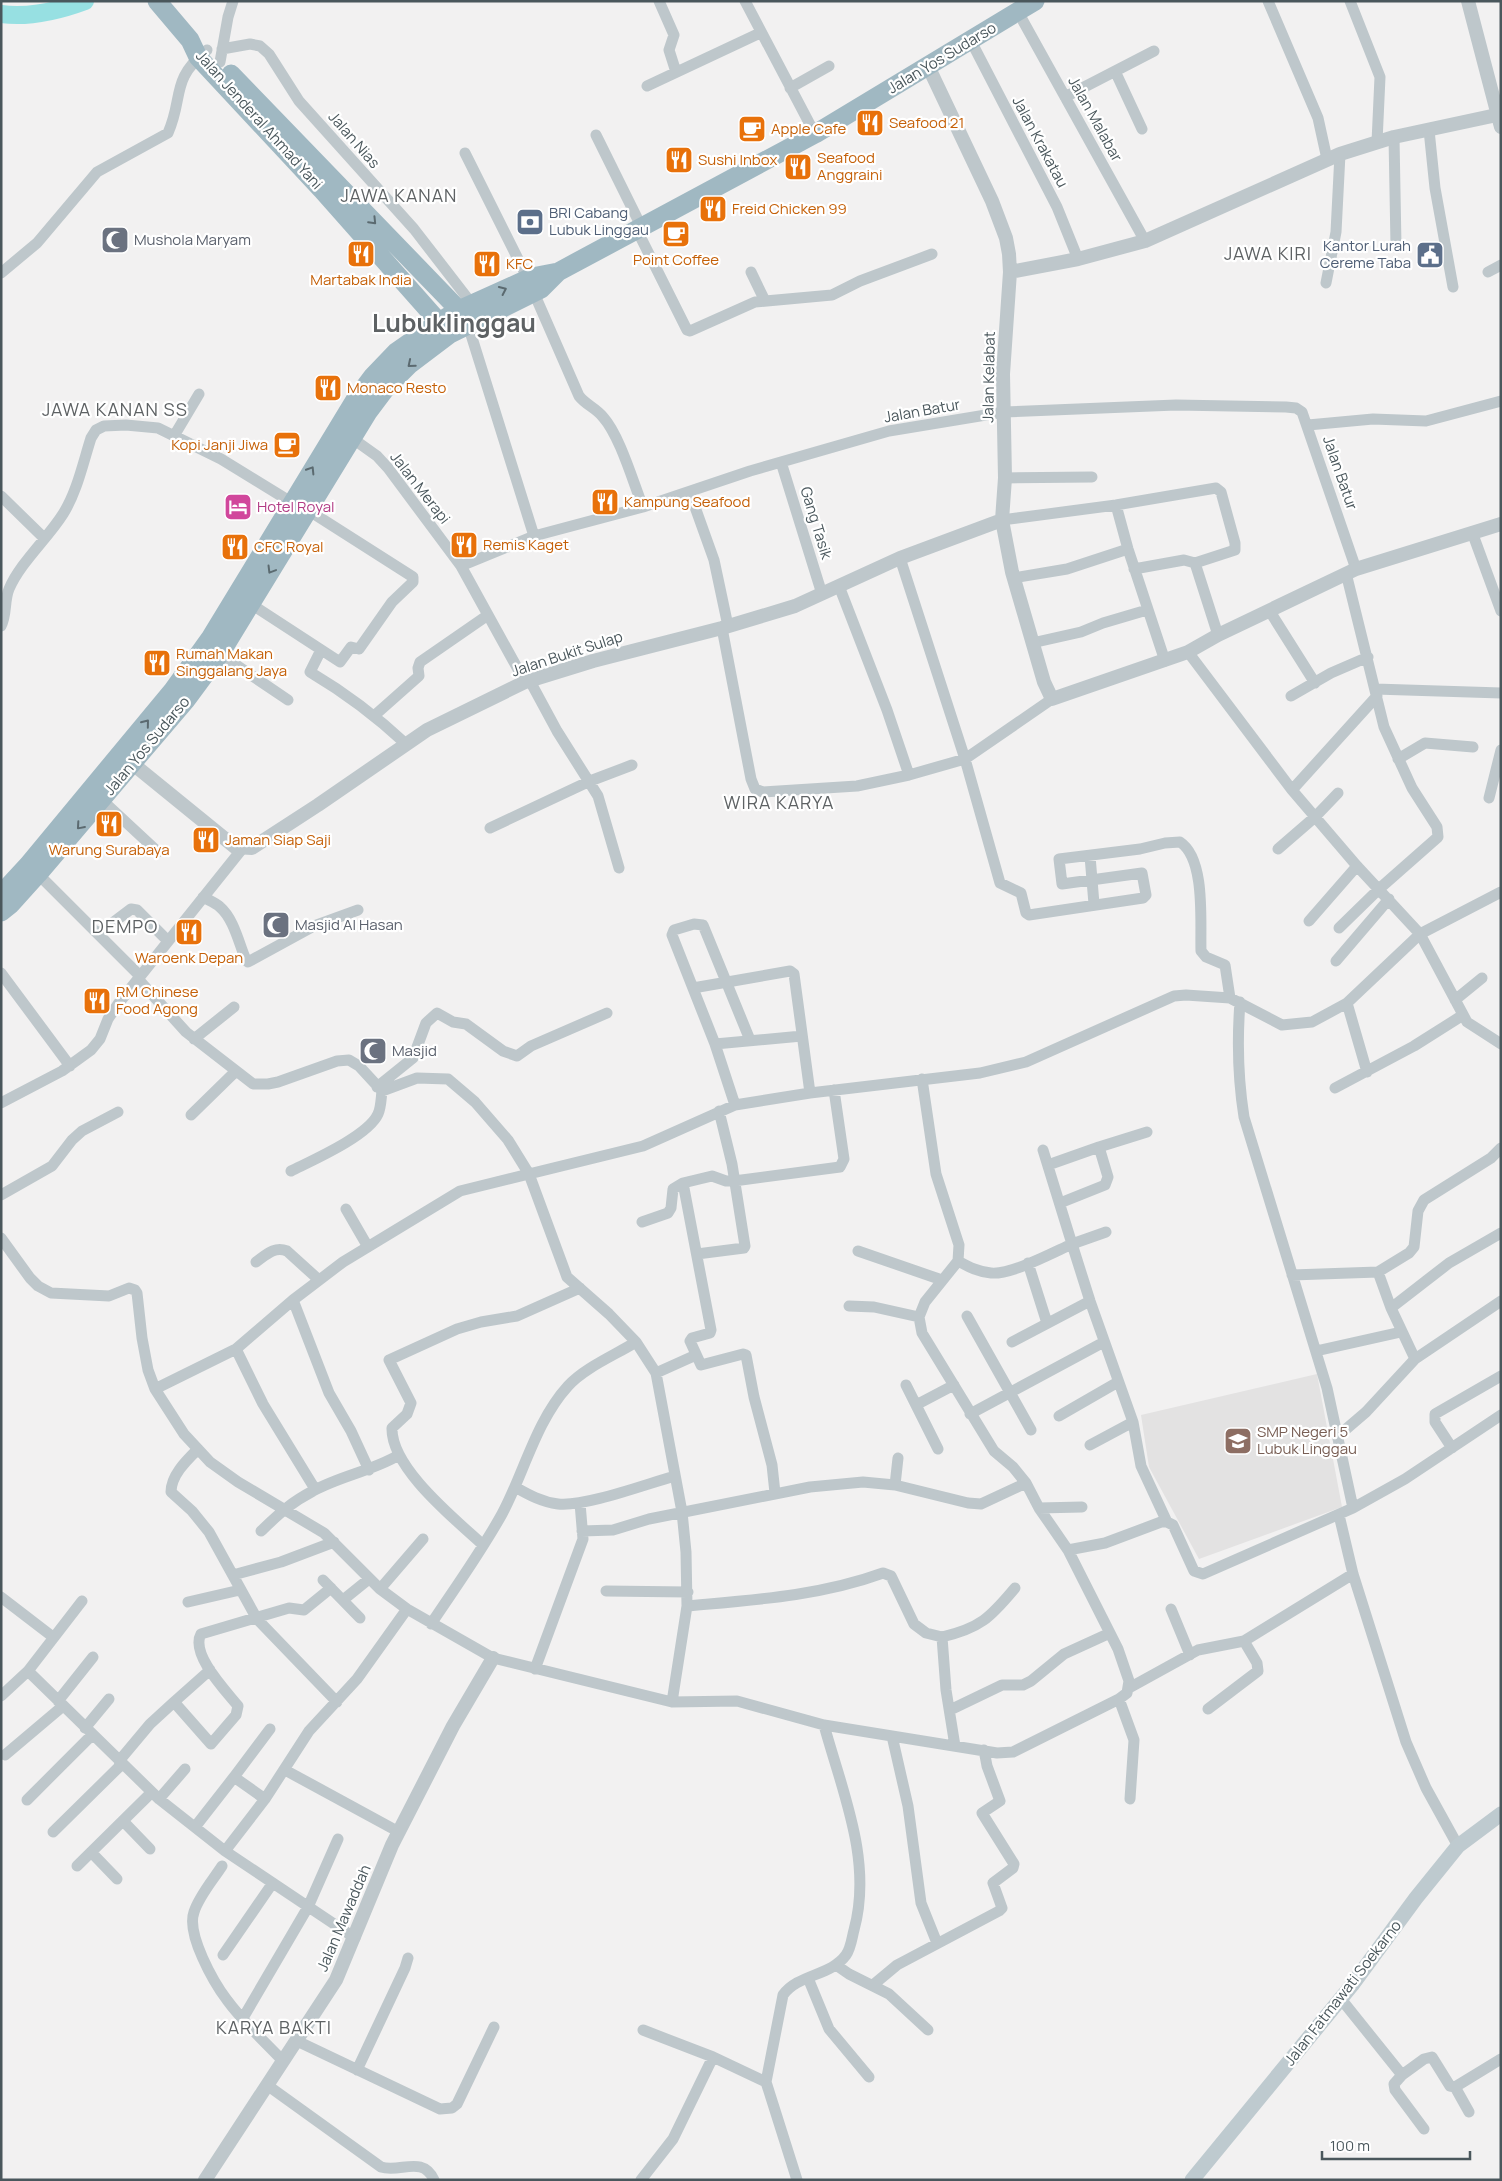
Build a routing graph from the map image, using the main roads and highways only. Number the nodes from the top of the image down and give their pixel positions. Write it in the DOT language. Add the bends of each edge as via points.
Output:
graph roads {
  1 [pos="1035,1"];
  2 [pos="158,2"];
  3 [pos="212,55"];
  4 [pos="466,313"];
  5 [pos="444,328"];
  6 [pos="300,506"];
  7 [pos="128,758"];
  8 [pos="1,894"];
  9 [pos="1,912"];
  10 [pos="1501,1814"];
  11 [pos="1192,2180"];
  1 -- 4 [label="highway, Jalan Yos Sudarso" via="815,134 531,286"];
  2 -- 3 [label="highway, Jalan Jenderal Ahmad Yani" via="190,40"];
  3 -- 4 [label="highway, Jalan Jenderal Ahmad Yani, one-way"];
  3 -- 5 [label="highway, Jalan Jenderal Ahmad Yani" via="328,196"];
  4 -- 5 [label="highway, Jalan Yos Sudarso"];
  5 -- 6 [label="highway, Jalan Yos Sudarso" via="396,352 373,376 355,400 345,434"];
  7 -- 6 [label="highway, Jalan Yos Sudarso, one-way"];
  6 -- 7 [label="highway, Jalan Yos Sudarso, one-way" via="251,604 220,654 186,700"];
  7 -- 8 [label="highway, Jalan Yos Sudarso"];
  7 -- 9 [label="highway, Jalan Yos Sudarso, one-way" via="102,800"];
  10 -- 11 [label="main road, Jalan Fatmawati Soekarno" via="1458,1846 1341,1999"];
}
